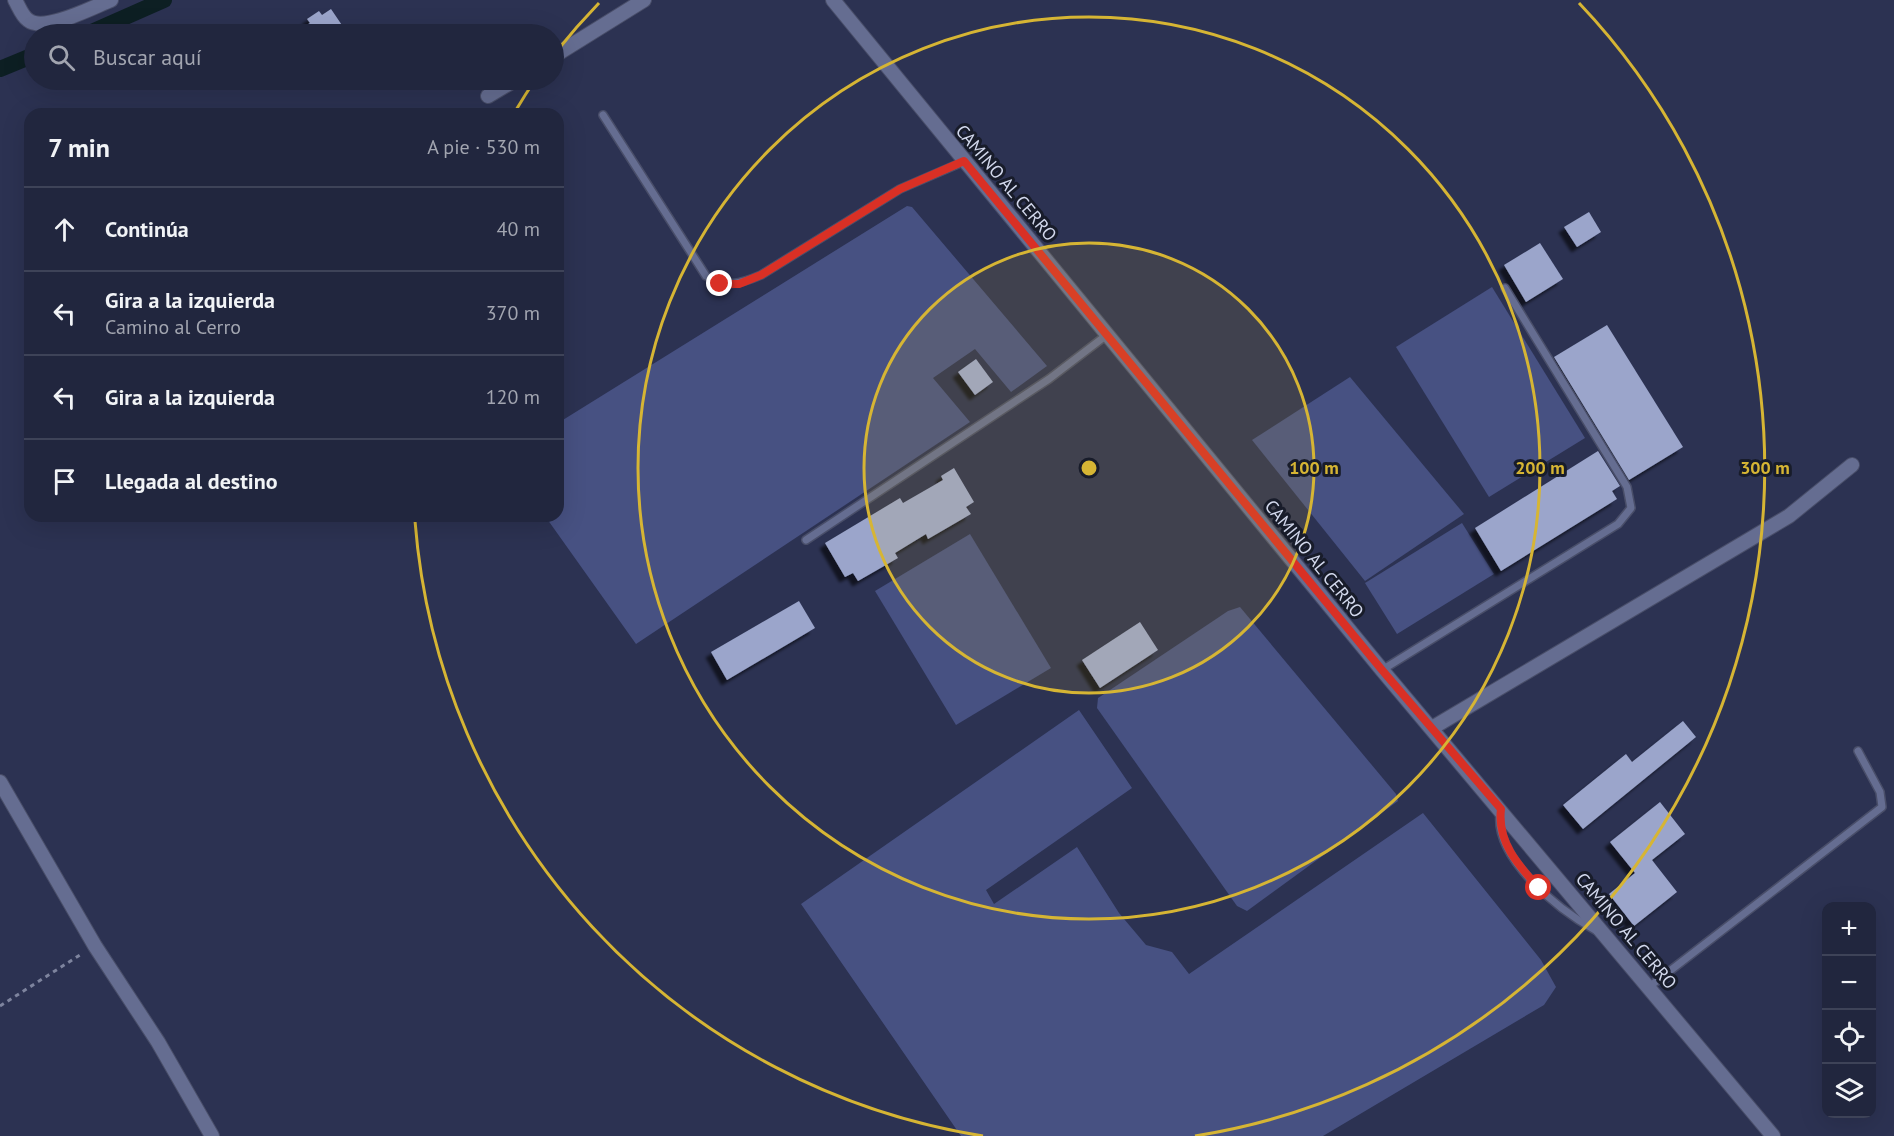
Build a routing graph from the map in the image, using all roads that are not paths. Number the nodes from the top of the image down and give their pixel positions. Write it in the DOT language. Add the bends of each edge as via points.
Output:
graph roads {
  1 [pos="15,0"];
  2 [pos="111,0"];
  3 [pos="644,0"];
  4 [pos="833,0"];
  5 [pos="41,24"];
  6 [pos="48,24"];
  7 [pos="564,50"];
  8 [pos="498,90"];
  9 [pos="488,96"];
  10 [pos="603,115"];
  11 [pos="964,161"];
  12 [pos="1505,288"];
  13 [pos="1108,334"];
  14 [pos="1852,465"];
  15 [pos="806,540"];
  16 [pos="1382,670"];
  17 [pos="1432,728"];
  18 [pos="1858,750"];
  19 [pos="0,782"];
  20 [pos="1501,809"];
  21 [pos="1608,937"];
  22 [pos="1650,987"];
  23 [pos="212,1136"];
  24 [pos="1773,1136"];
  1 -- 5 [label="street" via="29,21"];
  2 -- 6 [label="street"];
  3 -- 7 [label="street"];
  4 -- 11 [label="street, CAMINO AL CERRO"];
  8 -- 9 [label="street"];
  10 -- 11 [label="lane" via="706,276 720,284 739,284 761,275 900,189"];
  11 -- 13 [label="street, CAMINO AL CERRO"];
  12 -- 16 [label="lane" via="1627,487 1630,508 1618,524"];
  13 -- 15 [label="lane" via="1049,379"];
  13 -- 16 [label="street, CAMINO AL CERRO"];
  14 -- 17 [label="street" via="1789,516"];
  16 -- 17 [label="street, CAMINO AL CERRO"];
  17 -- 20 [label="street, CAMINO AL CERRO"];
  18 -- 22 [label="lane" via="1882,797 1882,807"];
  19 -- 23 [label="street"];
  20 -- 21 [label="street, CAMINO AL CERRO"];
  20 -- 21 [label="lane" via="1502,836 1529,876 1557,903"];
  21 -- 22 [label="street, CAMINO AL CERRO"];
  22 -- 24 [label="street, CAMINO AL CERRO"];
}
